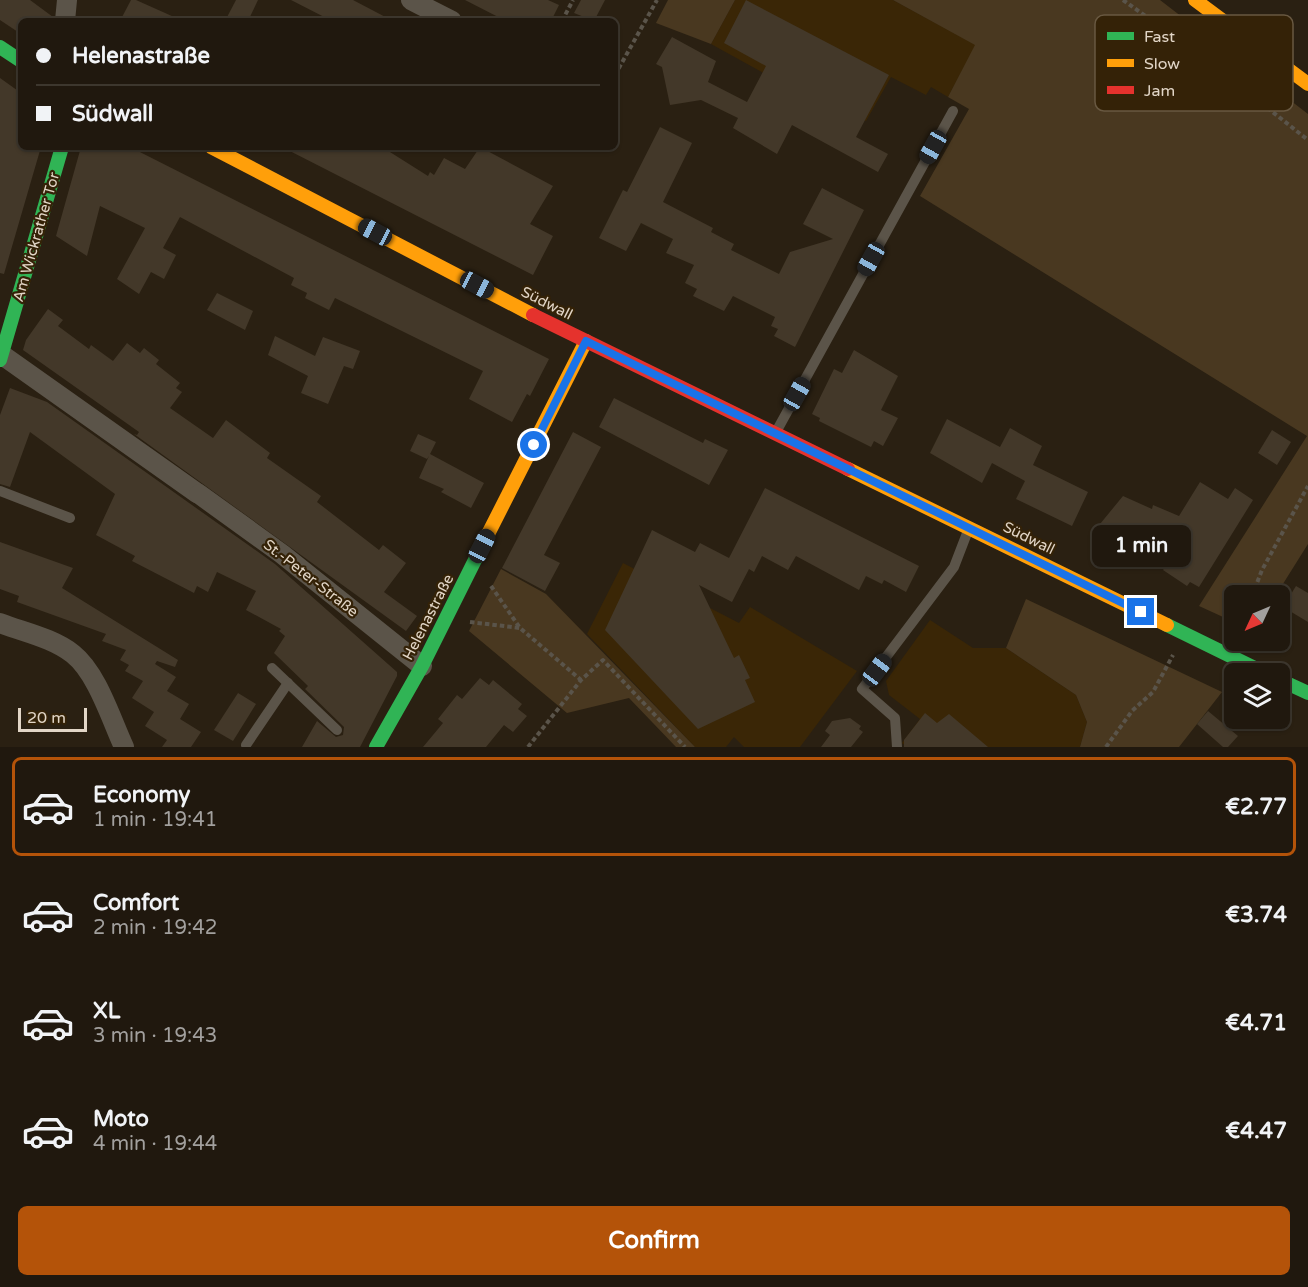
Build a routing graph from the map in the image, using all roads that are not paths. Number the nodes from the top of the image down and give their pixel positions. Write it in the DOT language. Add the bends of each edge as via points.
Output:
graph roads {
  1 [pos="67,0"];
  2 [pos="1195,0"];
  3 [pos="421,2"];
  4 [pos="1215,15"];
  5 [pos="65,18"];
  6 [pos="447,18"];
  7 [pos="0,47"];
  8 [pos="18,60"];
  9 [pos="1293,73"];
  10 [pos="1308,84"];
  11 [pos="953,111"];
  12 [pos="61,150"];
  13 [pos="218,150"];
  14 [pos="5,325"];
  15 [pos="586,341"];
  16 [pos="1,357"];
  17 [pos="776,433"];
  18 [pos="0,491"];
  19 [pos="70,518"];
  20 [pos="970,528"];
  21 [pos="0,623"];
  22 [pos="1245,663"];
  23 [pos="422,666"];
  24 [pos="272,668"];
  25 [pos="288,683"];
  26 [pos="1290,685"];
  27 [pos="1308,693"];
  28 [pos="337,730"];
  29 [pos="246,745"];
  30 [pos="124,747"];
  31 [pos="376,747"];
  32 [pos="897,747"];
  1 -- 5 [label="street"];
  2 -- 4 [label="street"];
  3 -- 6 [label="street"];
  7 -- 8 [label="street"];
  9 -- 10 [label="street"];
  11 -- 17 [label="lane"];
  12 -- 14 [label="street, Am Wickrather Tor"];
  13 -- 15 [label="street, Südwall"];
  14 -- 16 [label="street, Am Wickrather Tor"];
  15 -- 17 [label="street, Südwall"];
  15 -- 23 [label="street, Helenastraße"];
  16 -- 23 [label="street, St.-Peter-Straße" via="282,554"];
  17 -- 20 [label="street, Südwall"];
  18 -- 19 [label="lane"];
  20 -- 22 [label="street, Südwall"];
  20 -- 32 [label="lane" via="954,567 862,689 895,718"];
  21 -- 30 [label="street" via="73,654 89,671"];
  23 -- 31 [label="street, Helenastraße"];
  24 -- 25 [label="lane"];
  25 -- 28 [label="lane"];
  25 -- 29 [label="lane"];
  26 -- 27 [label="street"];
}
